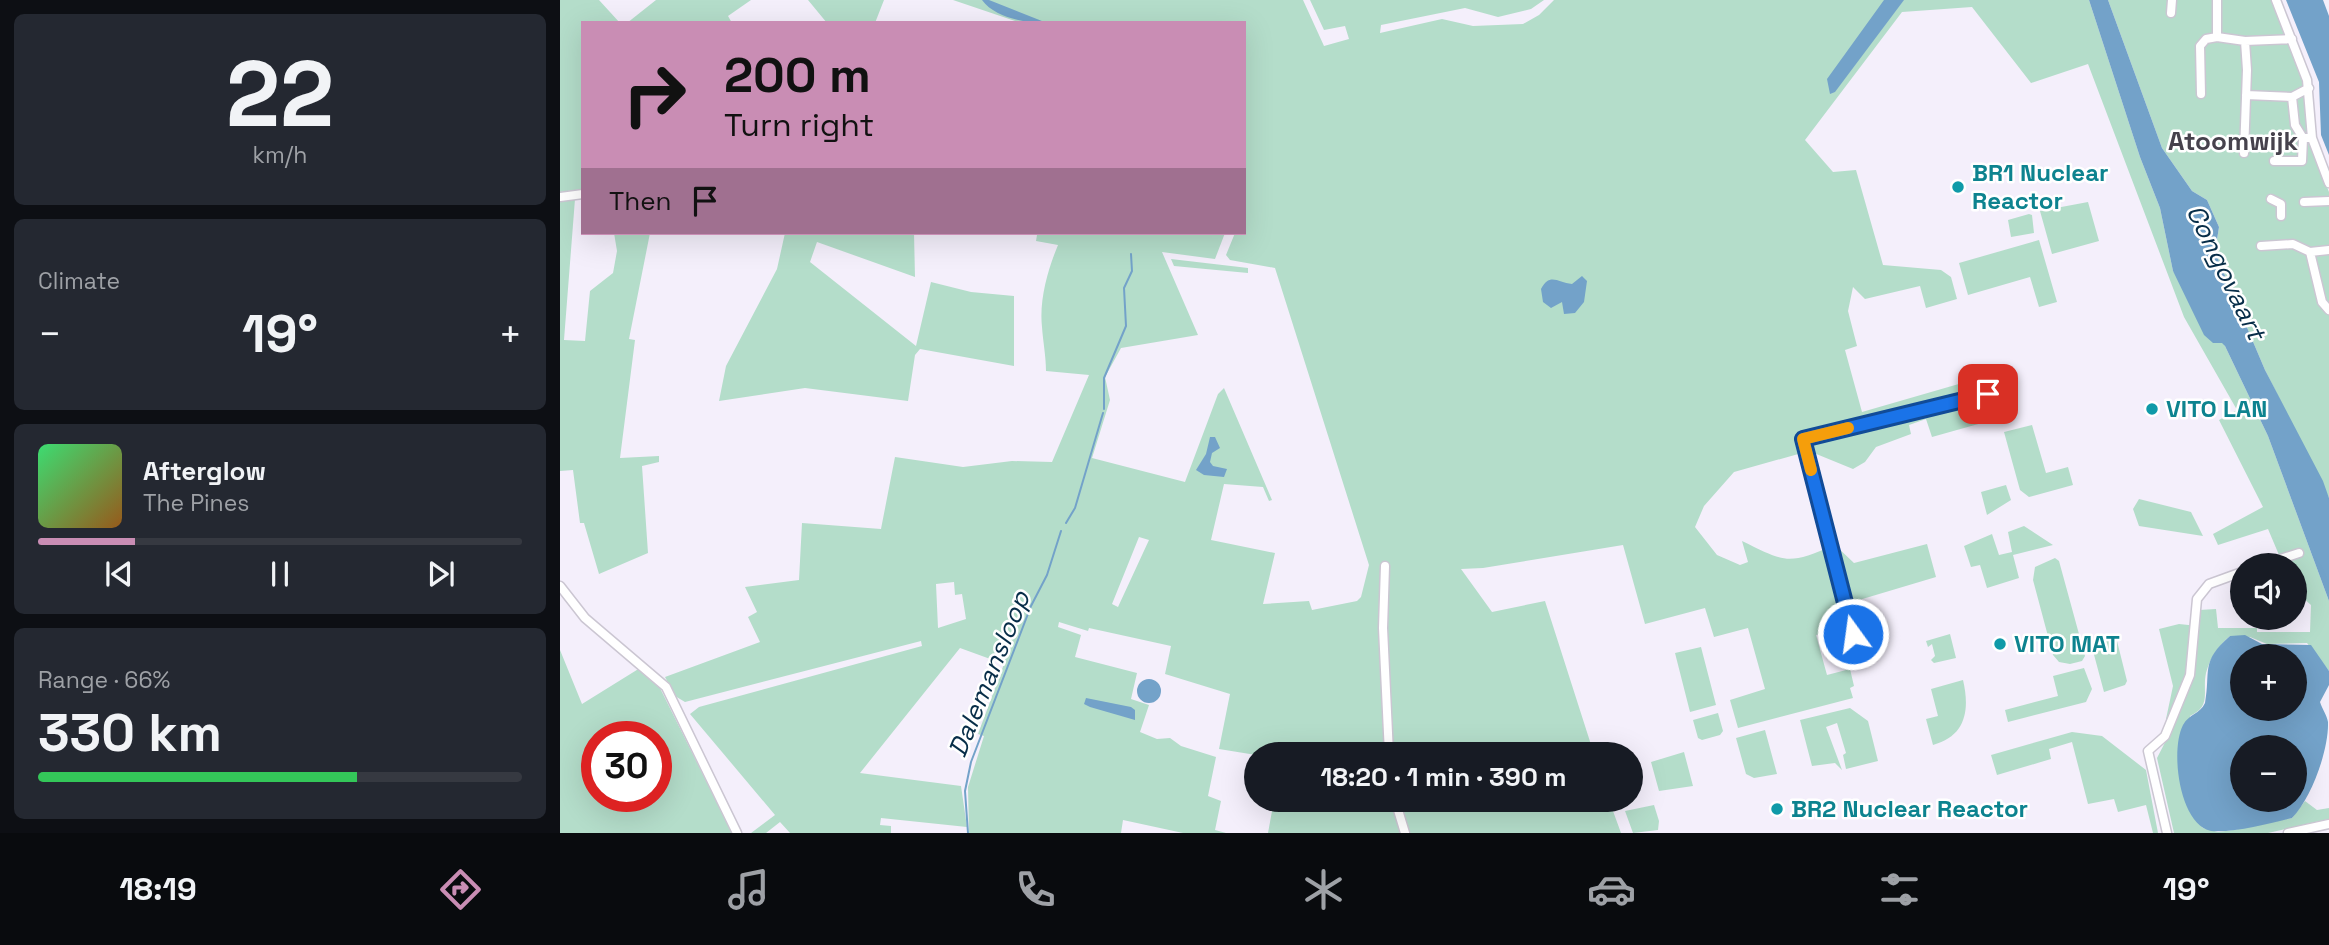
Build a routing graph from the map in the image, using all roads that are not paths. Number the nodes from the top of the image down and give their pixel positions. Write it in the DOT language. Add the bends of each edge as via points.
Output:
graph roads {
  1 [pos="2172,0"];
  2 [pos="2217,0"];
  3 [pos="2276,0"];
  4 [pos="2171,12"];
  5 [pos="2217,37"];
  6 [pos="2292,39"];
  7 [pos="2245,41"];
  8 [pos="2309,88"];
  9 [pos="2201,94"];
  10 [pos="2246,95"];
  11 [pos="2292,97"];
  12 [pos="2307,138"];
  13 [pos="2244,153"];
  14 [pos="2274,161"];
  15 [pos="2329,183"];
  16 [pos="581,194"];
  17 [pos="560,198"];
  18 [pos="2271,199"];
  19 [pos="2329,201"];
  20 [pos="2291,202"];
  21 [pos="2304,202"];
  22 [pos="2281,204"];
  23 [pos="2281,216"];
  24 [pos="2261,246"];
  25 [pos="2329,250"];
  26 [pos="2309,252"];
  27 [pos="2329,310"];
  28 [pos="1988,394"];
  29 [pos="1385,566"];
  30 [pos="2230,576"];
  31 [pos="560,586"];
  32 [pos="1859,660"];
  33 [pos="1388,742"];
  34 [pos="1399,812"];
  35 [pos="2329,824"];
  36 [pos="737,833"];
  37 [pos="1405,833"];
  38 [pos="2167,833"];
  39 [pos="2288,833"];
  1 -- 4 [label="street"];
  2 -- 5 [label="street"];
  3 -- 6 [label="street"];
  5 -- 7 [label="street"];
  5 -- 9 [label="street" via="2200,46"];
  6 -- 7 [label="street"];
  6 -- 8 [label="street"];
  7 -- 10 [label="street"];
  8 -- 11 [label="street"];
  8 -- 12 [label="street"];
  10 -- 11 [label="street"];
  10 -- 13 [label="street"];
  11 -- 12 [label="street" via="2295,125"];
  12 -- 14 [label="street" via="2302,161"];
  12 -- 15 [label="street"];
  16 -- 17 [label="street"];
  18 -- 22 [label="street"];
  19 -- 21 [label="street"];
  20 -- 22 [label="street"];
  22 -- 23 [label="street"];
  24 -- 26 [label="street" via="2293,243"];
  25 -- 26 [label="street"];
  26 -- 27 [label="street" via="2322,302"];
  28 -- 32 [label="street" via="1803,439"];
  29 -- 33 [label="street"];
  30 -- 38 [label="street" via="2209,584 2197,599 2190,675 2165,736 2148,751"];
  31 -- 36 [label="street" via="585,618 666,687"];
  34 -- 37 [label="street"];
  35 -- 39 [label="street"];
}
